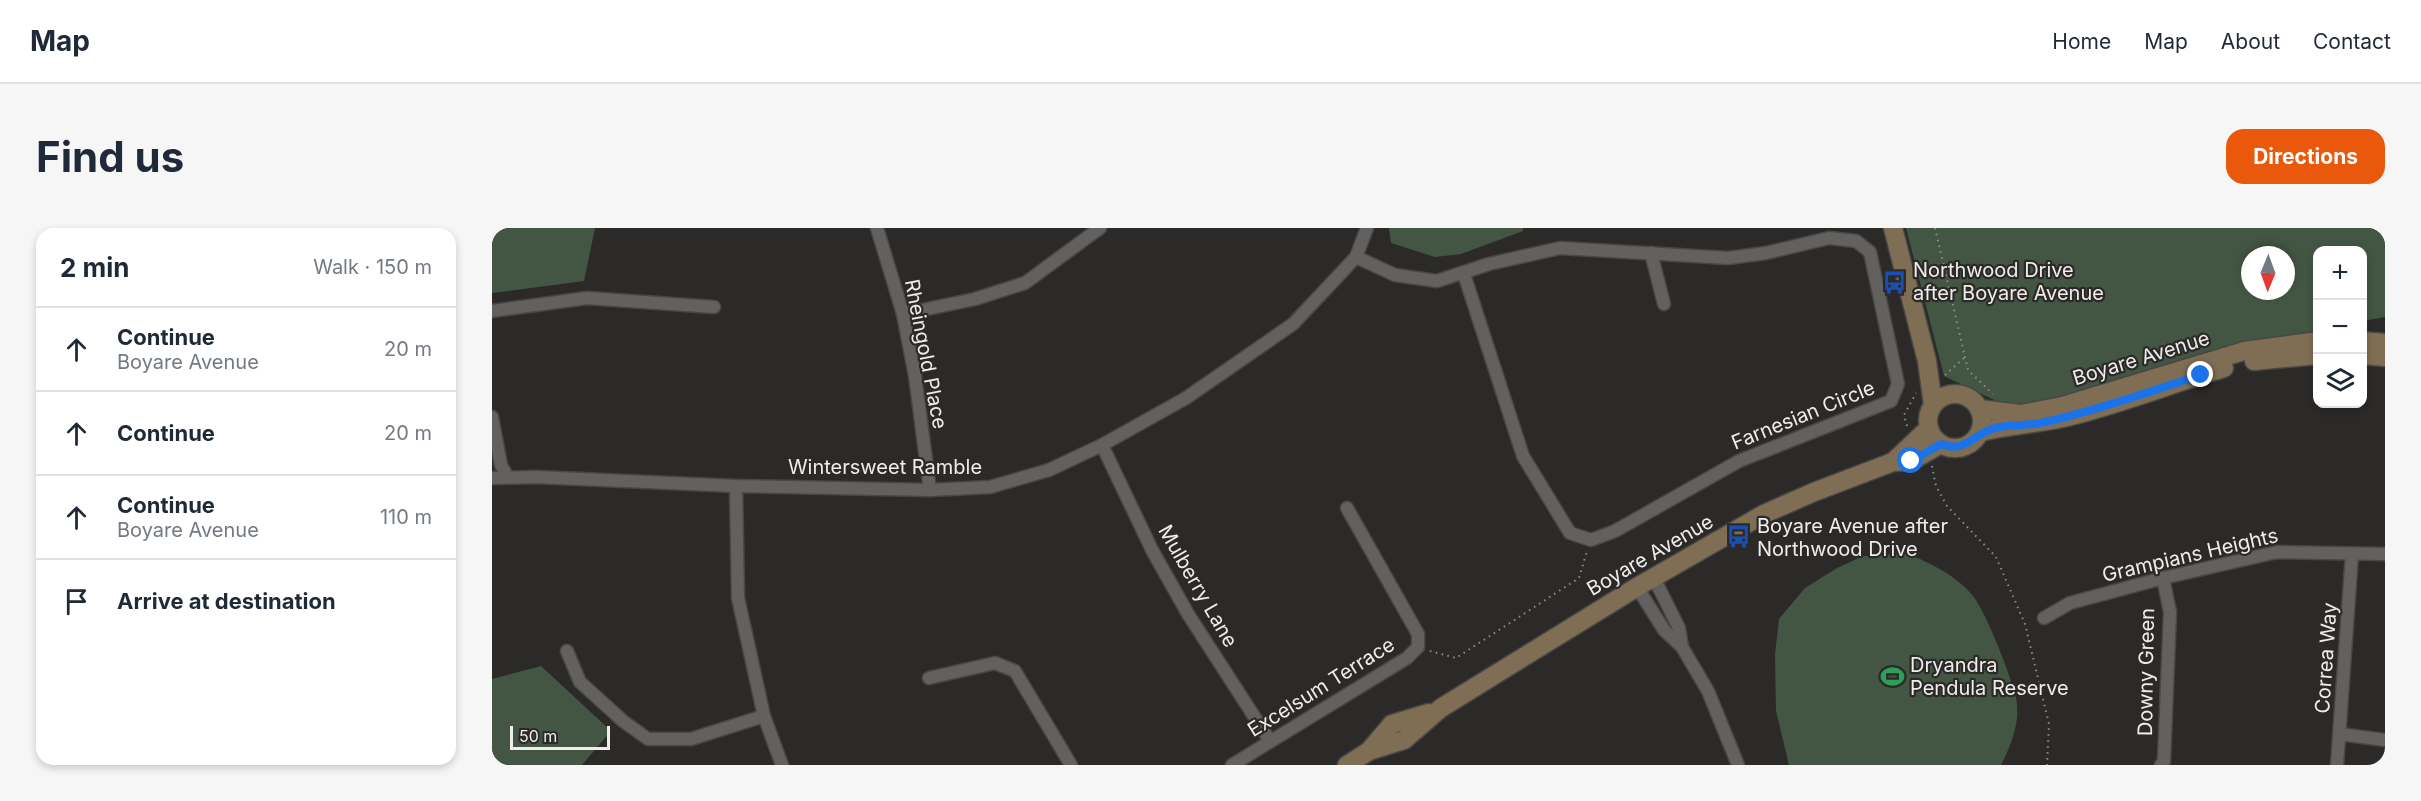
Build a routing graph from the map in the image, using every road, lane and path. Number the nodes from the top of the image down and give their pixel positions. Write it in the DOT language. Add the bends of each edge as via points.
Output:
graph roads {
  1 [pos="877,228"];
  2 [pos="1100,228"];
  3 [pos="1367,228"];
  4 [pos="1893,228"];
  5 [pos="1935,228"];
  6 [pos="1651,254"];
  7 [pos="1356,257"];
  8 [pos="1464,274"];
  9 [pos="1664,304"];
  10 [pos="714,307"];
  11 [pos="492,311"];
  12 [pos="903,314"];
  13 [pos="2367,341"];
  14 [pos="2313,342"];
  15 [pos="2385,343"];
  16 [pos="2367,355"];
  17 [pos="2313,356"];
  18 [pos="1965,357"];
  19 [pos="2385,357"];
  20 [pos="1927,361"];
  21 [pos="1942,378"];
  22 [pos="1954,394"];
  23 [pos="1933,405"];
  24 [pos="1979,409"];
  25 [pos="1998,410"];
  26 [pos="492,417"];
  27 [pos="1929,428"];
  28 [pos="1980,432"];
  29 [pos="1941,444"];
  30 [pos="1102,445"];
  31 [pos="1893,462"];
  32 [pos="507,476"];
  33 [pos="492,478"];
  34 [pos="736,486"];
  35 [pos="1936,486"];
  36 [pos="930,490"];
  37 [pos="1347,508"];
  38 [pos="1591,540"];
  39 [pos="2352,554"];
  40 [pos="2385,554"];
  41 [pos="1654,578"];
  42 [pos="2163,578"];
  43 [pos="1637,587"];
  44 [pos="2044,618"];
  45 [pos="1418,647"];
  46 [pos="1682,647"];
  47 [pos="567,651"];
  48 [pos="929,678"];
  49 [pos="764,716"];
  50 [pos="2340,734"];
  51 [pos="2385,740"];
  52 [pos="1270,741"];
  53 [pos="782,765"];
  54 [pos="1071,765"];
  55 [pos="1232,765"];
  56 [pos="1347,765"];
  57 [pos="1738,765"];
  58 [pos="2048,765"];
  59 [pos="2161,765"];
  60 [pos="2337,765"];
  1 -- 12 [label="street, Rheingold Place"];
  2 -- 12 [label="street" via="1024,284"];
  3 -- 7 [label="street, Wintersweet Ramble"];
  4 -- 20 [label="street"];
  5 -- 18 [label="path"];
  6 -- 8 [label="street, Farnesian Circle" via="1560,248 1489,264"];
  6 -- 9 [label="street"];
  6 -- 38 [label="street, Farnesian Circle" via="1728,258 1829,238 1856,241 1870,252 1898,384 1891,402 1739,461 1616,531"];
  7 -- 8 [label="street, Farnesian Circle" via="1395,276 1437,281"];
  7 -- 30 [label="street, Wintersweet Ramble" via="1293,324 1186,398"];
  8 -- 38 [label="street" via="1523,456 1570,533"];
  10 -- 11 [label="street" via="587,298"];
  12 -- 36 [label="street, Rheingold Place"];
  13 -- 15 [label="street"];
  14 -- 25 [label="street, Boyare Avenue" via="2244,351 2062,406 2021,414"];
  16 -- 19 [label="street"];
  17 -- 28 [label="street, Boyare Avenue" via="2235,365 2076,415"];
  18 -- 21 [label="path"];
  18 -- 25 [label="path" via="1968,370 1993,395"];
  20 -- 21 [label="street"];
  20 -- 23 [label="street"];
  21 -- 22 [label="street"];
  22 -- 23 [label="street"];
  22 -- 24 [label="street" via="1968,398"];
  23 -- 27 [label="street"];
  24 -- 25 [label="street, Boyare Avenue"];
  24 -- 28 [label="street"];
  26 -- 32 [label="street" via="501,465"];
  27 -- 29 [label="street"];
  27 -- 31 [label="street, Boyare Avenue"];
  28 -- 29 [label="street" via="1962,447"];
  29 -- 31 [label="street, Boyare Avenue" via="1911,461"];
  30 -- 36 [label="street, Wintersweet Ramble" via="1049,470 990,487"];
  30 -- 52 [label="street, Mulberry Lane" via="1152,550 1188,614"];
  31 -- 41 [label="street, Boyare Avenue" via="1764,514"];
  32 -- 33 [label="street, Wintersweet Ramble"];
  32 -- 34 [label="street, Wintersweet Ramble"];
  34 -- 36 [label="street, Wintersweet Ramble"];
  34 -- 49 [label="street" via="738,598"];
  35 -- 58 [label="path" via="1947,506 1996,557 2025,624 2049,724"];
  37 -- 45 [label="street, Excelsum Terrace" via="1418,634"];
  38 -- 45 [label="path" via="1579,578 1455,658"];
  39 -- 40 [label="street, Grampians Heights"];
  39 -- 42 [label="street, Grampians Heights" via="2277,552"];
  39 -- 50 [label="street, Correa Way"];
  41 -- 43 [label="street, Boyare Avenue"];
  41 -- 46 [label="street" via="1679,628"];
  42 -- 44 [label="street, Grampians Heights" via="2070,603"];
  42 -- 59 [label="street, Downy Green" via="2170,612"];
  43 -- 46 [label="street" via="1664,630"];
  43 -- 56 [label="street, Boyare Avenue" via="1441,708 1392,724 1369,751"];
  45 -- 52 [label="street, Excelsum Terrace" via="1407,658"];
  46 -- 57 [label="street" via="1708,691"];
  47 -- 49 [label="street" via="580,682 648,739 691,739"];
  48 -- 54 [label="street" via="994,663 1015,670"];
  49 -- 53 [label="street"];
  50 -- 51 [label="street"];
  50 -- 60 [label="street, Correa Way"];
  52 -- 55 [label="street, Excelsum Terrace"];
}
